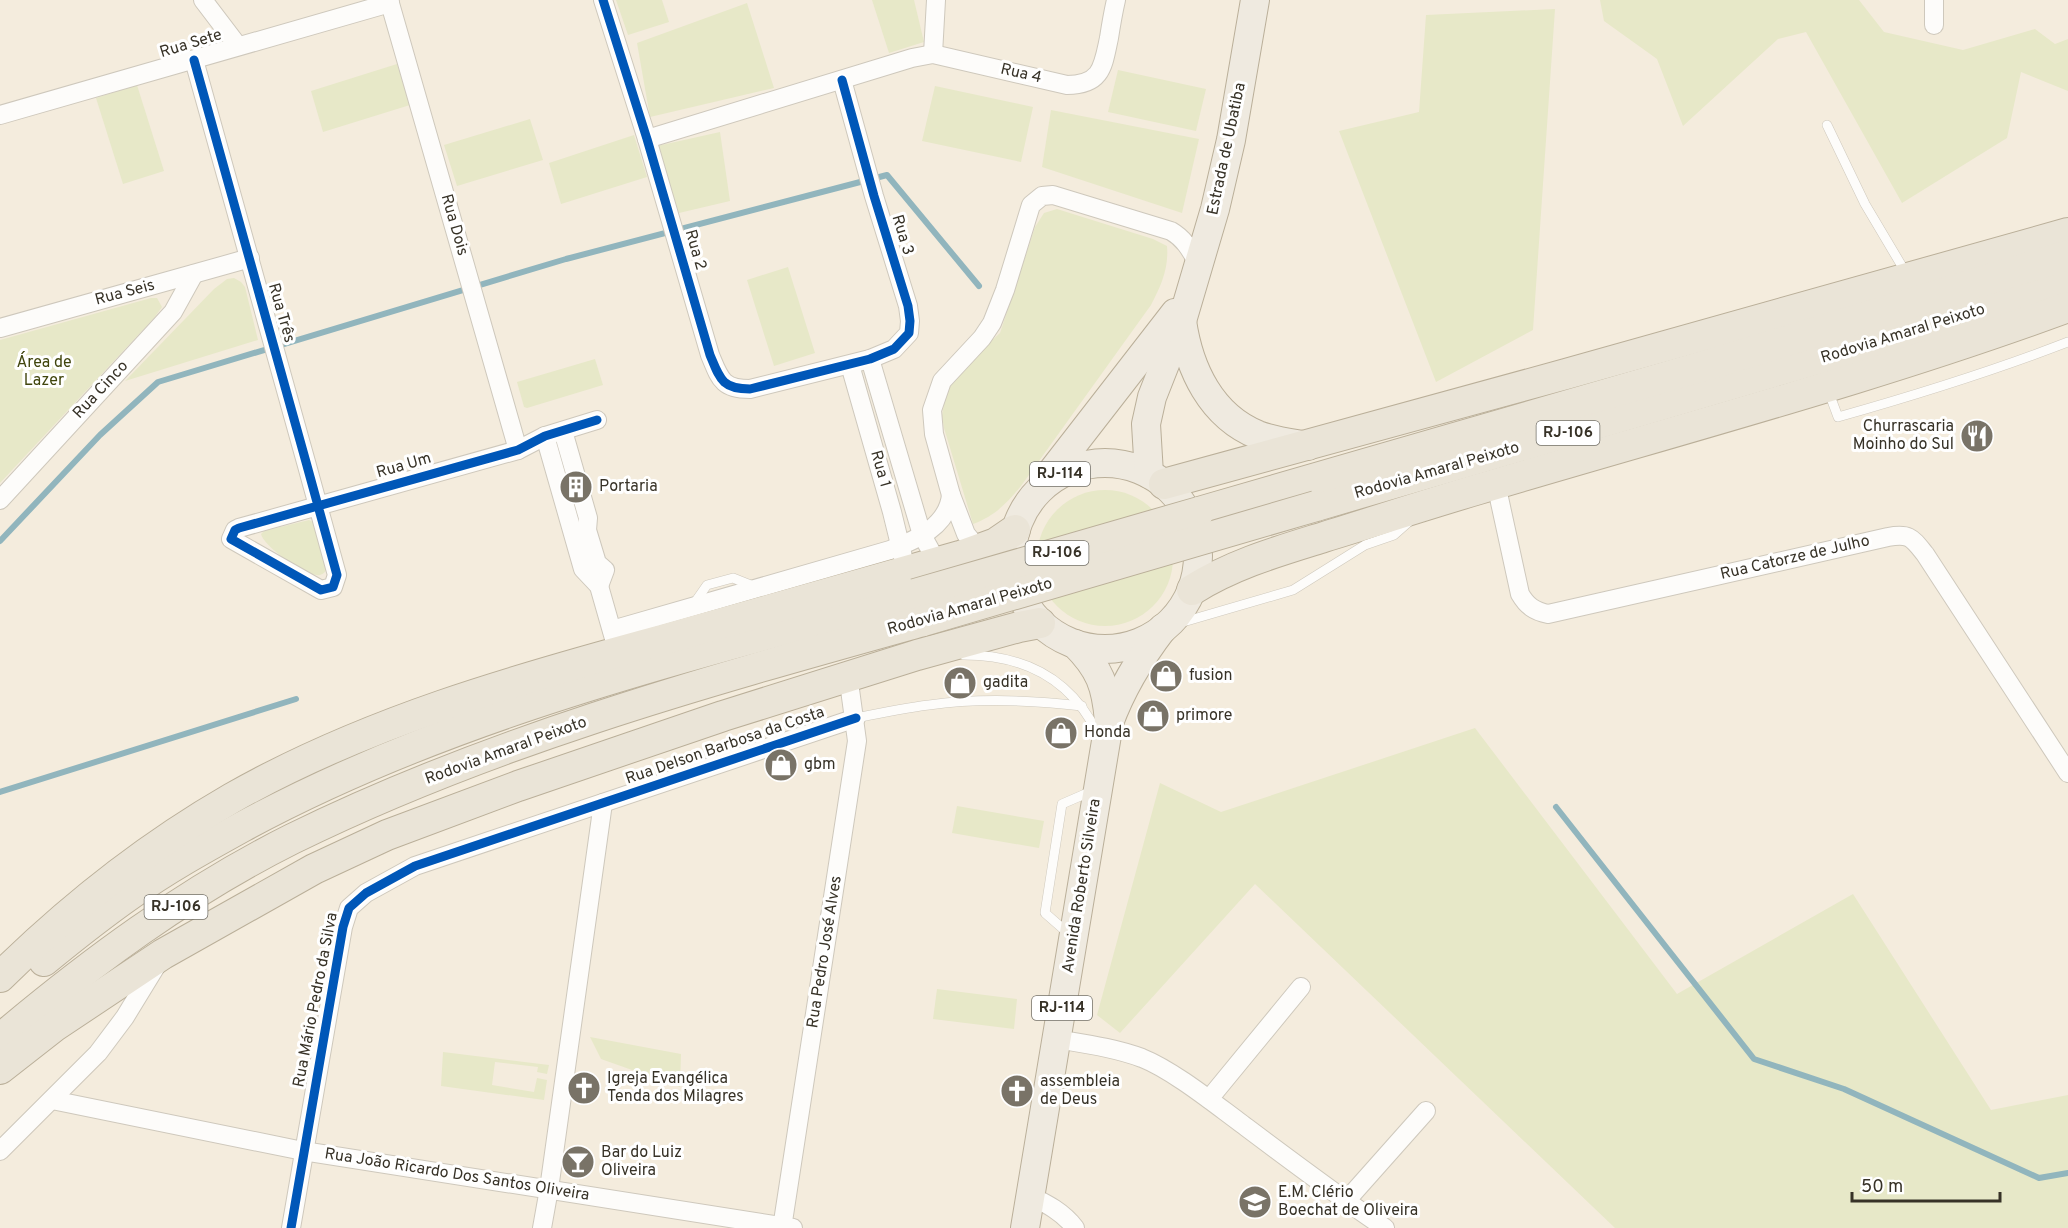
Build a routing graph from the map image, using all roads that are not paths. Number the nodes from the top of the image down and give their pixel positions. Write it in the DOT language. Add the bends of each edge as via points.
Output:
graph roads {
  1 [pos="203,0"];
  2 [pos="603,0"];
  3 [pos="936,0"];
  4 [pos="1116,0"];
  5 [pos="1256,0"];
  6 [pos="1934,0"];
  7 [pos="390,2"];
  8 [pos="1934,25"];
  9 [pos="237,46"];
  10 [pos="933,54"];
  11 [pos="194,60"];
  12 [pos="842,80"];
  13 [pos="0,115"];
  14 [pos="1827,125"];
  15 [pos="647,139"];
  16 [pos="2068,233"];
  17 [pos="2068,255"];
  18 [pos="250,258"];
  19 [pos="1199,265"];
  20 [pos="194,274"];
  21 [pos="1908,277"];
  22 [pos="2068,284"];
  23 [pos="2068,307"];
  24 [pos="1186,308"];
  25 [pos="0,328"];
  26 [pos="2068,342"];
  27 [pos="870,359"];
  28 [pos="850,365"];
  29 [pos="1827,387"];
  30 [pos="597,420"];
  31 [pos="563,430"];
  32 [pos="545,435"];
  33 [pos="1308,446"];
  34 [pos="518,450"];
  35 [pos="1157,479"];
  36 [pos="1496,484"];
  37 [pos="1312,493"];
  38 [pos="951,495"];
  39 [pos="1034,496"];
  40 [pos="0,500"];
  41 [pos="1431,503"];
  42 [pos="318,506"];
  43 [pos="1015,530"];
  44 [pos="922,535"];
  45 [pos="979,550"];
  46 [pos="942,561"];
  47 [pos="337,575"];
  48 [pos="602,578"];
  49 [pos="909,584"];
  50 [pos="758,588"];
  51 [pos="1192,590"];
  52 [pos="792,604"];
  53 [pos="681,622"];
  54 [pos="1040,623"];
  55 [pos="1163,628"];
  56 [pos="615,641"];
  57 [pos="1075,644"];
  58 [pos="916,654"];
  59 [pos="848,675"];
  60 [pos="1082,706"];
  61 [pos="856,718"];
  62 [pos="1109,723"];
  63 [pos="1104,758"];
  64 [pos="2068,773"];
  65 [pos="603,803"];
  66 [pos="163,954"];
  67 [pos="0,977"];
  68 [pos="1301,987"];
  69 [pos="0,997"];
  70 [pos="0,1039"];
  71 [pos="1058,1039"];
  72 [pos="0,1069"];
  73 [pos="1209,1099"];
  74 [pos="52,1100"];
  75 [pos="1426,1111"];
  76 [pos="0,1151"];
  77 [pos="303,1151"];
  78 [pos="549,1189"];
  79 [pos="1029,1195"];
  80 [pos="1346,1201"];
  81 [pos="786,1227"];
  82 [pos="291,1228"];
  83 [pos="542,1228"];
  84 [pos="1025,1228"];
  85 [pos="1076,1228"];
  86 [pos="1385,1228"];
  1 -- 9 [label="street"];
  2 -- 15 [label="street, Rua 2"];
  3 -- 10 [label="street"];
  4 -- 10 [label="street, Rua 4" via="1103,66 1085,83 1067,85"];
  5 -- 19 [label="main road, Estrada de Ubatiba / RJ-114" via="1231,140"];
  6 -- 8 [label="street"];
  7 -- 9 [label="street, Rua Sete"];
  7 -- 34 [label="street, Rua Dois"];
  9 -- 11 [label="street, Rua Sete"];
  10 -- 12 [label="street"];
  11 -- 13 [label="street, Rua Sete"];
  11 -- 18 [label="street, Rua Três"];
  12 -- 15 [label="street"];
  12 -- 27 [label="street, Rua 3" via="910,321 904,340"];
  14 -- 21 [label="lane" via="1864,204"];
  15 -- 28 [label="street, Rua 2" via="710,355 727,385 750,388"];
  16 -- 21 [label="highway"];
  17 -- 37 [label="highway, Rodovia Amaral Peixoto / RJ-106"];
  18 -- 20 [label="street, Rua Seis"];
  18 -- 42 [label="street, Rua Três"];
  19 -- 24 [label="main road, Estrada de Ubatiba / RJ-114"];
  19 -- 38 [label="street" via="1187,245 1171,231 1064,197 1053,195 1036,200 1028,212 992,323 942,381 934,402 932,426"];
  20 -- 25 [label="street, Rua Seis"];
  20 -- 40 [label="street, Rua Cinco" via="173,312"];
  21 -- 33 [label="highway"];
  22 -- 37 [label="highway, Rodovia Amaral Peixoto / RJ-106" via="1869,344"];
  23 -- 29 [label="highway"];
  24 -- 33 [label="main road" via="1185,342 1192,365 1223,412 1233,422 1260,435"];
  24 -- 35 [label="main road, Estrada de Ubatiba / RJ-114" via="1160,374 1146,424"];
  24 -- 39 [label="main road, Estrada de Ubatiba / RJ-114"];
  26 -- 29 [label="lane" via="1930,391 1839,417"];
  27 -- 28 [label="street, Rua 3"];
  27 -- 44 [label="street, Rua 1"];
  28 -- 49 [label="street, Rua 1"];
  29 -- 36 [label="highway"];
  30 -- 31 [label="street, Rua Um"];
  31 -- 32 [label="street, Rua Um"];
  31 -- 48 [label="street"];
  32 -- 34 [label="street, Rua Um"];
  32 -- 48 [label="street" via="583,568"];
  33 -- 35 [label="highway"];
  34 -- 42 [label="street, Rua Um"];
  35 -- 39 [label="main road, RJ-114" via="1133,467 1097,463 1062,473"];
  35 -- 51 [label="main road, RJ-114" via="1177,497 1193,526 1198,558"];
  36 -- 41 [label="highway"];
  36 -- 64 [label="street, Rua Catorze de Julho" via="1520,594 1526,604 1548,614 1902,534 1912,538"];
  37 -- 49 [label="highway, Rodovia Amaral Peixoto / RJ-106, bridge"];
  38 -- 44 [label="street" via="943,517"];
  38 -- 45 [label="street" via="966,534"];
  39 -- 43 [label="main road, RJ-114"];
  41 -- 51 [label="highway" via="1251,560"];
  41 -- 55 [label="lane" via="1394,535 1365,545 1293,591"];
  42 -- 47 [label="street, Rua Três"];
  42 -- 47 [label="street, Rua Um" via="240,528 231,539 321,590 333,587"];
  43 -- 45 [label="highway"];
  43 -- 54 [label="main road, RJ-114" via="1011,548 1016,585 1023,602"];
  44 -- 46 [label="street, Rua 1" via="932,553"];
  44 -- 49 [label="street"];
  45 -- 46 [label="highway"];
  46 -- 49 [label="highway"];
  48 -- 56 [label="street"];
  49 -- 50 [label="street" via="874,555"];
  49 -- 52 [label="highway"];
  49 -- 69 [label="highway, Rodovia Amaral Peixoto / RJ-106" via="590,685 446,734 358,770 279,807 149,882"];
  49 -- 70 [label="highway, Rodovia Amaral Peixoto / RJ-106" via="657,697 459,767 291,840 150,924"];
  50 -- 52 [label="lane"];
  50 -- 53 [label="street"];
  51 -- 55 [label="main road, RJ-114"];
  52 -- 53 [label="highway"];
  53 -- 56 [label="highway"];
  54 -- 57 [label="main road, RJ-114"];
  54 -- 58 [label="highway"];
  55 -- 57 [label="main road, RJ-114" via="1133,645 1117,648"];
  55 -- 62 [label="main road, Avenida Roberto Silveira / RJ-114" via="1133,670"];
  56 -- 67 [label="highway" via="374,729 252,788 181,830 90,895"];
  57 -- 62 [label="main road, Avenida Roberto Silveira / RJ-114" via="1099,674 1107,697"];
  58 -- 59 [label="highway"];
  58 -- 60 [label="lane" via="973,655 1020,663 1038,669"];
  59 -- 61 [label="street, Rua Pedro José Alves"];
  59 -- 66 [label="highway" via="594,759 387,836 314,869"];
  60 -- 61 [label="lane" via="990,701 930,705"];
  60 -- 63 [label="lane" via="1099,735"];
  61 -- 65 [label="street, Rua Delson Barbosa da Costa"];
  61 -- 81 [label="street, Rua Pedro José Alves" via="857,741"];
  62 -- 63 [label="main road, Avenida Roberto Silveira / RJ-114"];
  63 -- 71 [label="main road, Avenida Roberto Silveira / RJ-114"];
  65 -- 77 [label="street, Rua Mário Pedro da Silva" via="415,866 366,892 349,908"];
  65 -- 78 [label="street"];
  66 -- 72 [label="highway" via="55,1026"];
  66 -- 74 [label="street" via="98,1053"];
  68 -- 73 [label="street"];
  71 -- 73 [label="street" via="1115,1049 1144,1059"];
  71 -- 79 [label="main road, Avenida Roberto Silveira / RJ-114"];
  73 -- 80 [label="street"];
  74 -- 76 [label="street"];
  74 -- 77 [label="street, Rua João Ricardo Dos Santos Oliveira"];
  75 -- 80 [label="street"];
  77 -- 78 [label="street, Rua João Ricardo Dos Santos Oliveira"];
  77 -- 82 [label="street, Rua Mário Pedro da Silva"];
  78 -- 81 [label="street, Rua João Ricardo Dos Santos Oliveira"];
  78 -- 83 [label="street"];
  79 -- 84 [label="main road, Avenida Roberto Silveira / RJ-114"];
  79 -- 85 [label="street" via="1052,1207"];
  80 -- 86 [label="street"];
}
